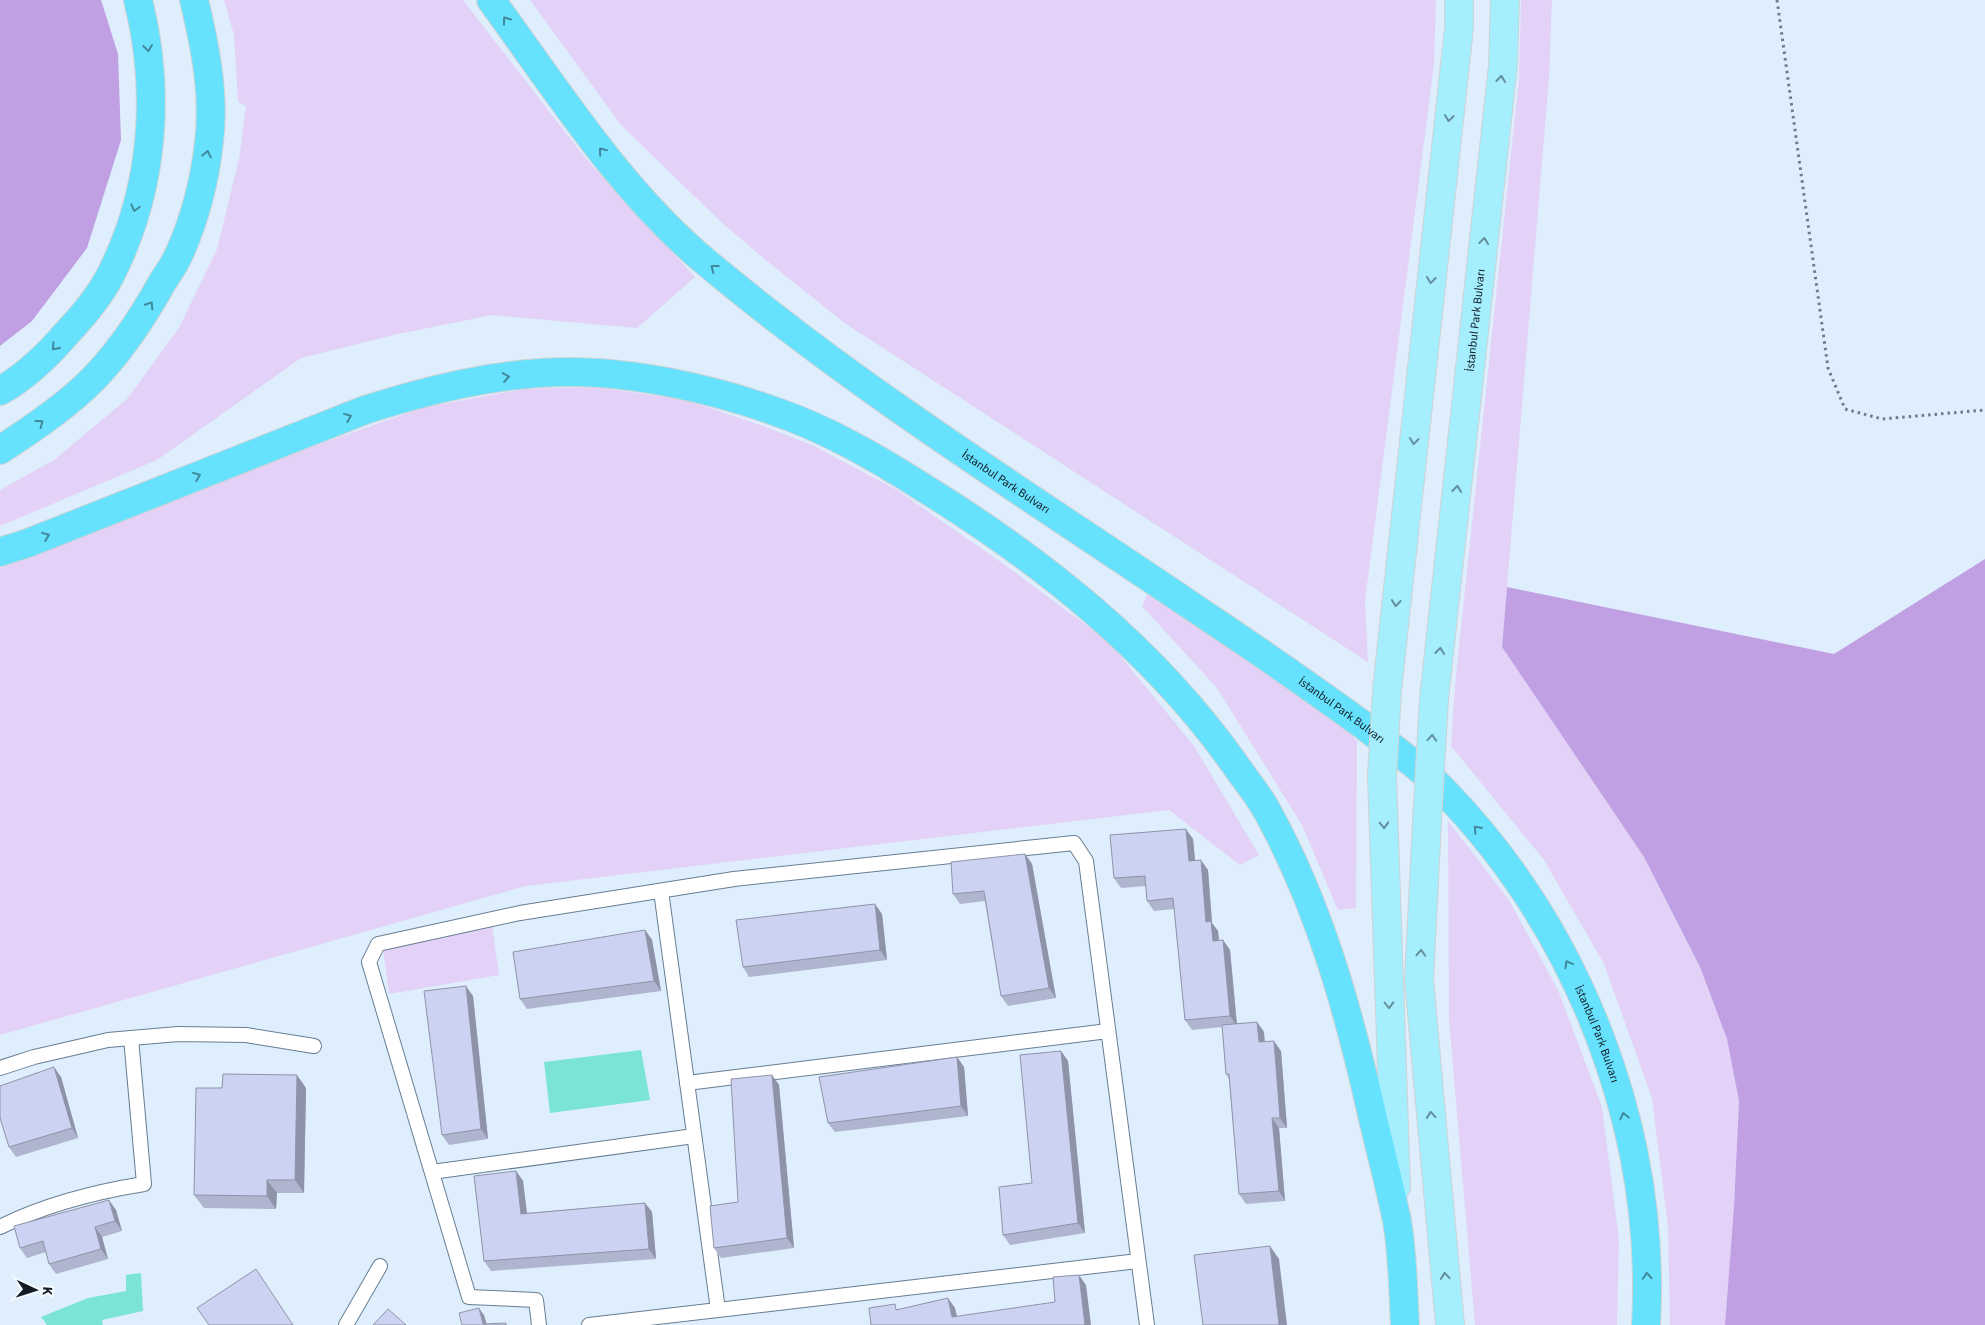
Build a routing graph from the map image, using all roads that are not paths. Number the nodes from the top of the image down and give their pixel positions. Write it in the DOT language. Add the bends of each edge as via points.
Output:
graph roads {
  1 [pos="138,0"];
  2 [pos="194,0"];
  3 [pos="491,0"];
  4 [pos="1459,0"];
  5 [pos="1505,0"];
  6 [pos="0,391"];
  7 [pos="0,450"];
  8 [pos="0,552"];
  9 [pos="661,891"];
  10 [pos="1108,1031"];
  11 [pos="130,1038"];
  12 [pos="314,1046"];
  13 [pos="0,1068"];
  14 [pos="687,1082"];
  15 [pos="694,1136"];
  16 [pos="432,1172"];
  17 [pos="1397,1224"];
  18 [pos="0,1227"];
  19 [pos="1138,1261"];
  20 [pos="380,1266"];
  21 [pos="718,1310"];
  22 [pos="346,1325"];
  23 [pos="539,1325"];
  24 [pos="589,1325"];
  25 [pos="1147,1325"];
  26 [pos="1405,1325"];
  27 [pos="1450,1325"];
  28 [pos="1646,1325"];
  1 -- 6 [label="highway, one-way" via="145,29 152,104 142,185 128,234 111,274 88,309 48,354"];
  7 -- 2 [label="highway, one-way" via="86,386 127,339 180,252 199,195 209,142 210,88"];
  28 -- 3 [label="highway, İstanbul Park Bulvarı, one-way" via="1648,1292 1644,1219 1616,1079 1574,974 1549,930 1520,884 1466,816 1411,761 1304,681 829,359 704,261 661,221 588,133"];
  4 -- 17 [label="main road, one-way, bridge" via="1459,28 1387,690 1382,776"];
  27 -- 5 [label="main road, İstanbul Park Bulvarı, one-way, bridge" via="1419,980 1434,700 1503,65"];
  8 -- 17 [label="highway, one-way" via="365,410 444,388 516,376 571,372 681,384 777,412 831,436 888,465 954,506 1043,568 1109,623 1176,691 1218,740 1264,807 1303,883 1326,944 1354,1037"];
  9 -- 10 [label="lane" via="734,879 1074,843 1086,861"];
  9 -- 14 [label="lane"];
  9 -- 16 [label="lane" via="520,913 378,944 369,962"];
  10 -- 14 [label="lane"];
  10 -- 19 [label="lane"];
  11 -- 12 [label="lane" via="178,1034 246,1035"];
  11 -- 13 [label="lane" via="98,1042"];
  11 -- 18 [label="lane" via="144,1184 66,1201 21,1216"];
  14 -- 15 [label="lane"];
  15 -- 16 [label="lane"];
  15 -- 21 [label="lane"];
  16 -- 23 [label="lane" via="469,1297 536,1300"];
  17 -- 26 [label="highway"];
  19 -- 21 [label="lane"];
  19 -- 25 [label="lane"];
  20 -- 22 [label="lane"];
  21 -- 24 [label="lane"];
}
